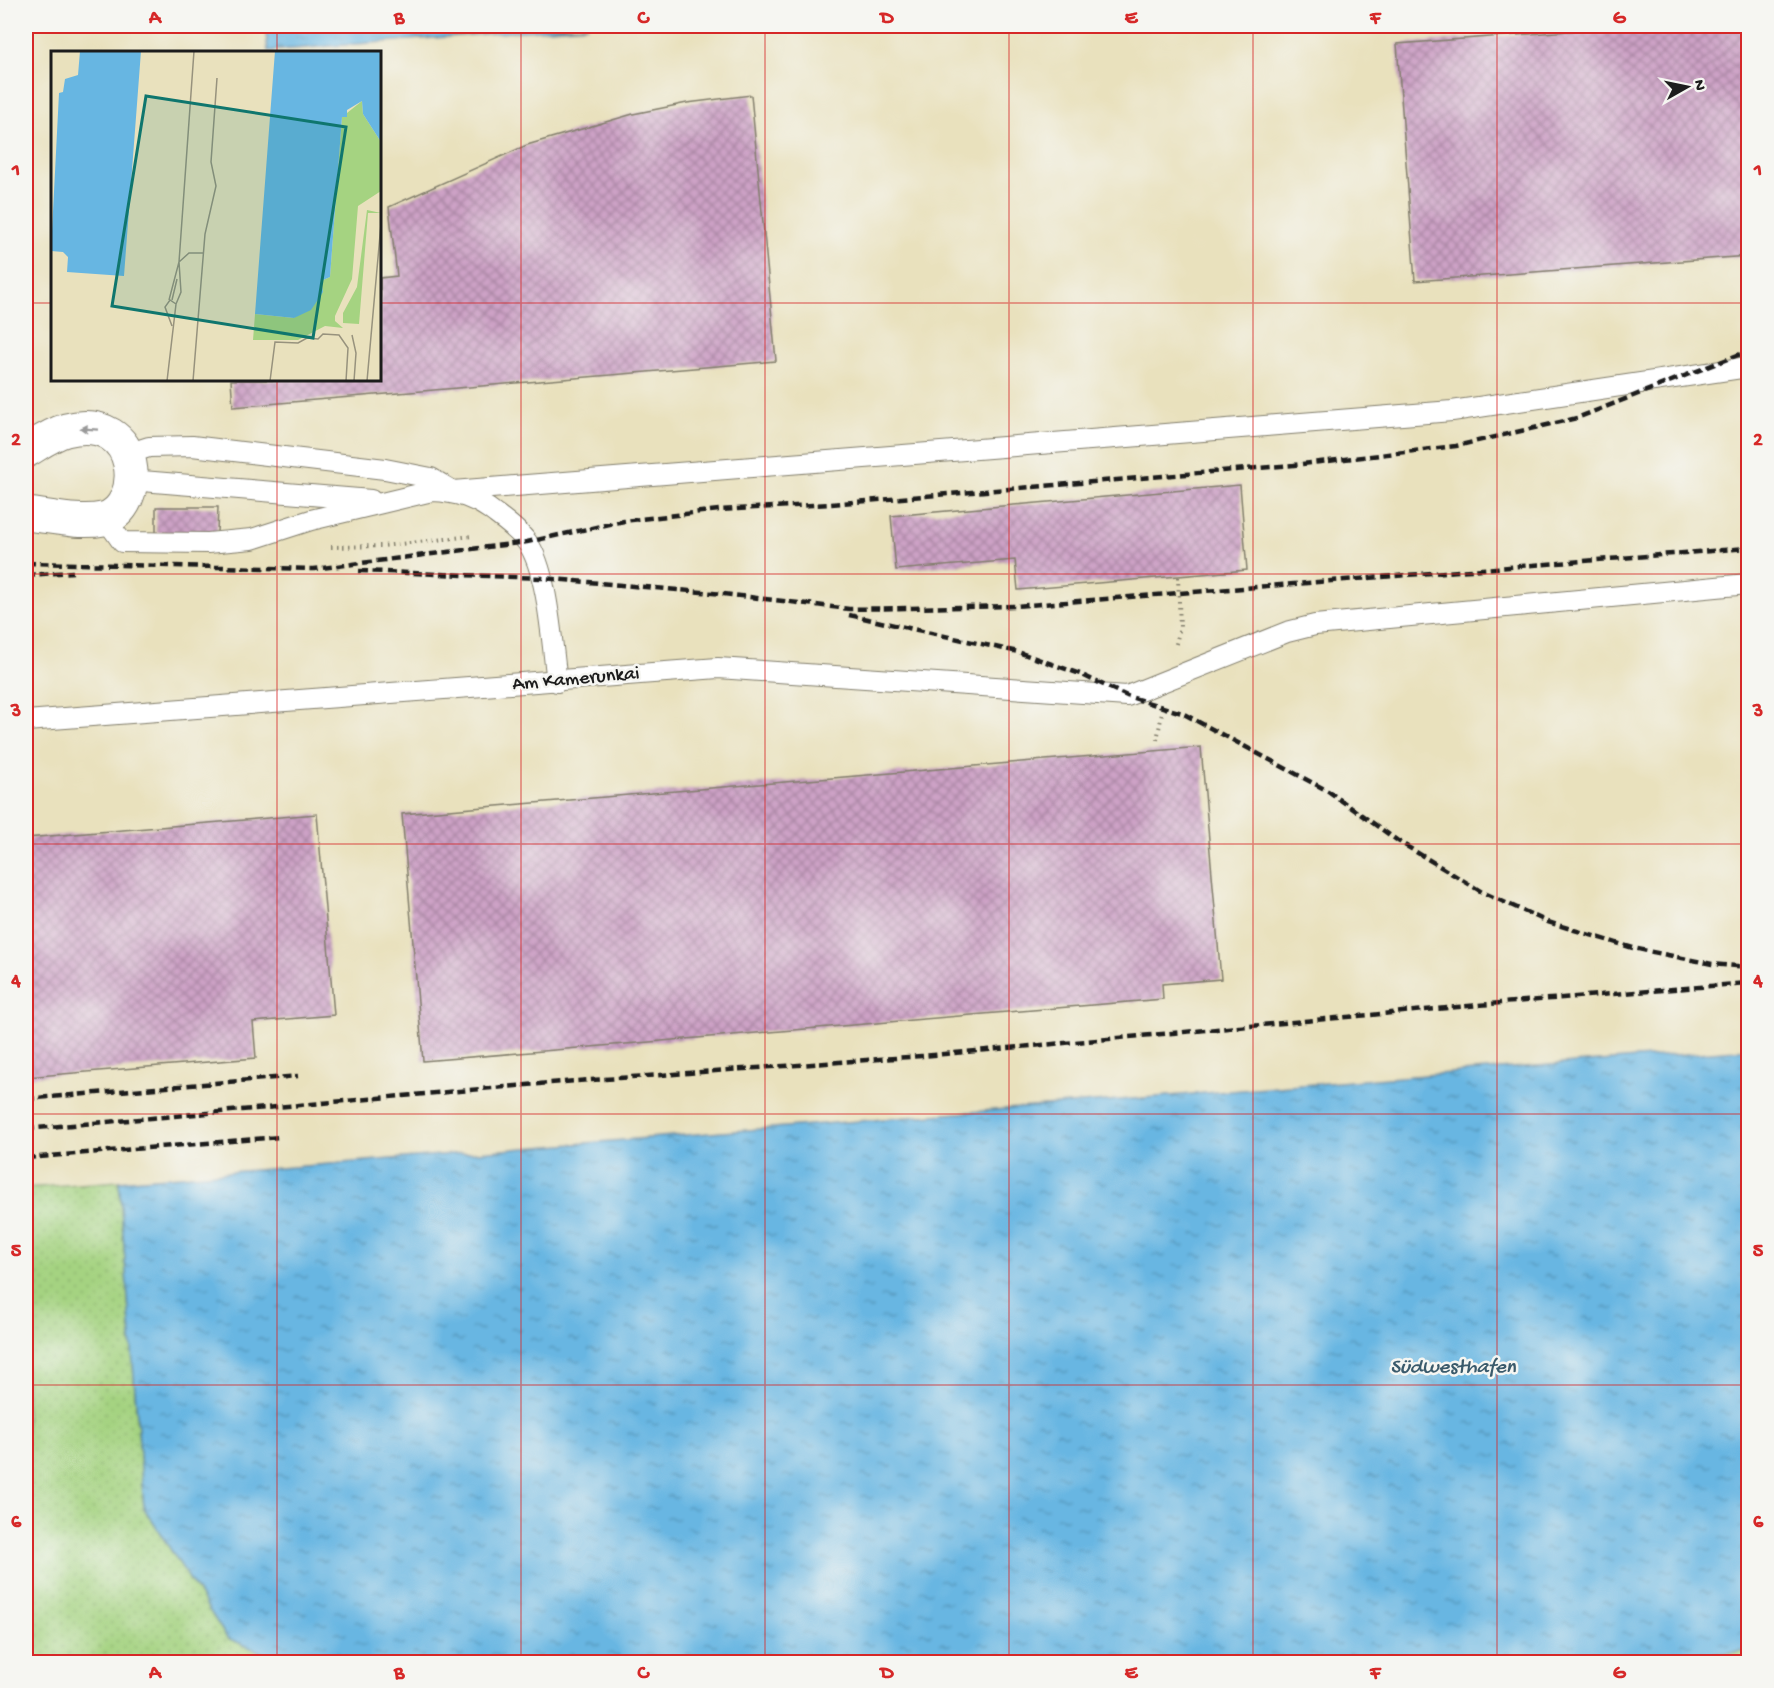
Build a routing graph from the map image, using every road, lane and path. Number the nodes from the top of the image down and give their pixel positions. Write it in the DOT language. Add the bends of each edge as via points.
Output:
graph roads {
  1 [pos="1749,367"];
  2 [pos="26,452"];
  3 [pos="129,467"];
  4 [pos="453,491"];
  5 [pos="392,502"];
  6 [pos="26,514"];
  7 [pos="105,518"];
  8 [pos="1749,584"];
  9 [pos="557,682"];
  10 [pos="26,721"];
  1 -- 4 [label="lane" via="1452,411"];
  3 -- 2 [label="street, one-way" via="120,439 104,430 85,427 63,431"];
  3 -- 4 [label="lane" via="149,447 192,446 385,469 431,477"];
  3 -- 5 [label="lane"];
  3 -- 7 [label="street" via="130,492 122,507"];
  4 -- 5 [label="lane" via="432,490"];
  4 -- 9 [label="lane" via="482,503 507,522 536,557"];
  5 -- 7 [label="lane" via="252,538 208,543 122,542"];
  6 -- 7 [label="street"];
  8 -- 9 [label="lane, Am Kamerunkai" via="1315,625 1287,632 1127,696 718,668"];
  9 -- 10 [label="lane, Am Kamerunkai"];
}
